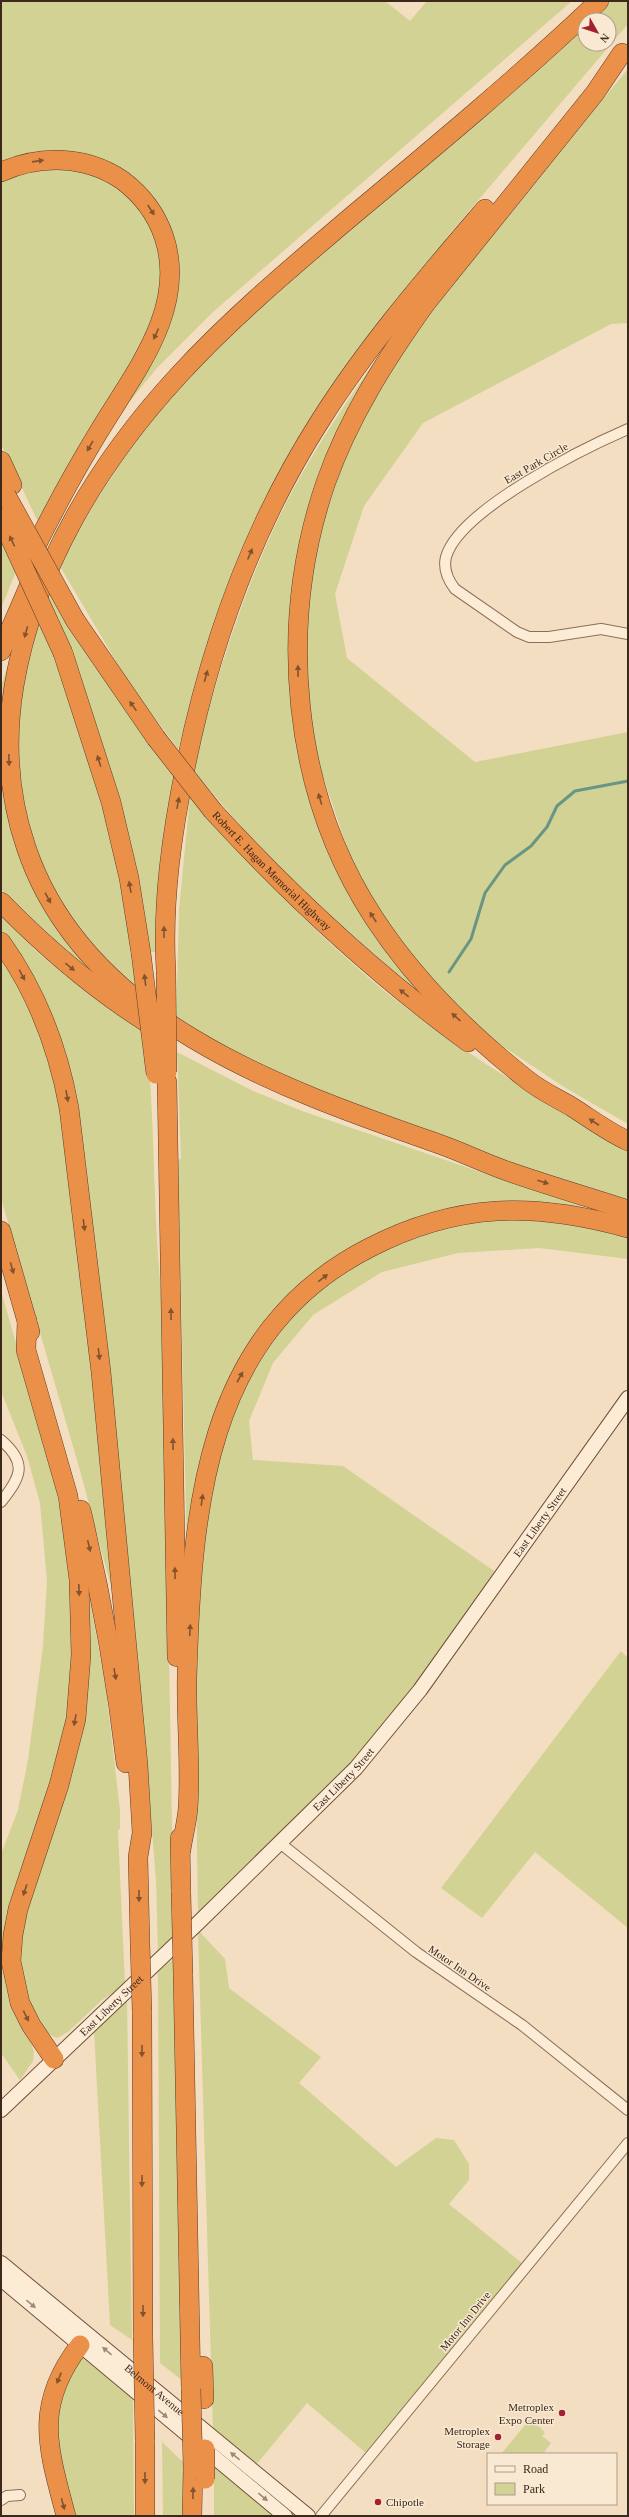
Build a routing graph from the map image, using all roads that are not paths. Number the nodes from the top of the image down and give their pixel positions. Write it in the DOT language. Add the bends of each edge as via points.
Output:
graph roads {
  1 [pos="587,1"];
  2 [pos="600,1"];
  3 [pos="625,49"];
  4 [pos="1,172"];
  5 [pos="628,429"];
  6 [pos="1,460"];
  7 [pos="6,488"];
  8 [pos="1,518"];
  9 [pos="1,627"];
  10 [pos="628,634"];
  11 [pos="1,652"];
  12 [pos="1,902"];
  13 [pos="1,942"];
  14 [pos="161,1078"];
  15 [pos="527,1080"];
  16 [pos="628,1141"];
  17 [pos="506,1171"];
  18 [pos="628,1210"];
  19 [pos="628,1228"];
  20 [pos="1,1231"];
  21 [pos="27,1320"];
  22 [pos="628,1398"];
  23 [pos="1,1440"];
  24 [pos="1,1502"];
  25 [pos="280,1842"];
  26 [pos="181,1850"];
  27 [pos="138,1857"];
  28 [pos="54,2059"];
  29 [pos="1,2110"];
  30 [pos="628,2110"];
  31 [pos="628,2142"];
  32 [pos="1,2263"];
  33 [pos="1,2279"];
  34 [pos="84,2340"];
  35 [pos="199,2474"];
  36 [pos="20,2495"];
  37 [pos="1,2500"];
  38 [pos="66,2516"];
  39 [pos="145,2516"];
  40 [pos="192,2516"];
  41 [pos="205,2516"];
  42 [pos="285,2516"];
  43 [pos="308,2516"];
  44 [pos="321,2516"];
  1 -- 11 [label="highway" via="249,295 153,392 118,437 53,537 26,589"];
  2 -- 17 [label="highway, one-way" via="517,76 272,286 209,343 160,396 104,470 77,512 53,558 22,646 10,717 9,761 12,798 29,857 56,913 103,972 176,1029 268,1078 317,1100"];
  14 -- 3 [label="highway, one-way, bridge" via="166,971 164,934 170,862 190,737 224,621 267,517 320,421 386,328 589,87"];
  15 -- 3 [label="highway, one-way" via="447,1009 401,956 373,917 345,865 320,801 302,720 297,631 312,529 326,483 341,443 372,386 426,302 595,93"];
  4 -- 9 [label="highway, one-way" via="50,159 82,162 114,175 139,195 152,210 166,244 170,270 166,305 155,336 59,500 18,584"];
  5 -- 10 [label="street, East Park Circle" via="532,477 512,490 470,525 453,544 445,564 450,582 455,589 517,632 539,638 600,629"];
  6 -- 7 [label="highway, Robert E. Hagan Memorial Highway"];
  15 -- 7 [label="highway, Robert E. Hagan Memorial Highway, one-way, bridge" via="435,1018 376,970 286,888 213,811 156,738 75,620 37,554"];
  14 -- 8 [label="highway, one-way, bridge" via="129,878 111,802 63,653"];
  12 -- 17 [label="highway, one-way" via="29,931 90,984 137,1017 221,1067 320,1109 460,1160"];
  13 -- 27 [label="highway, one-way" via="20,971 51,1034 63,1073 69,1108 101,1372 131,1684 142,1832"];
  26 -- 14 [label="highway, one-way" via="169,1234"];
  16 -- 15 [label="highway, one-way"];
  17 -- 18 [label="highway, one-way"];
  26 -- 19 [label="highway, one-way" via="188,1810 187,1678 194,1560 202,1499 215,1434 238,1380 265,1336 291,1306 335,1268 386,1239 432,1222 478,1212 531,1210 564,1213"];
  20 -- 21 [label="highway, one-way"];
  21 -- 27 [label="highway, one-way" via="80,1509 104,1611 116,1683 132,1833"];
  21 -- 28 [label="highway, one-way" via="26,1350 68,1496 79,1580 81,1662 76,1719 59,1785 18,1909 11,1961 20,2004"];
  22 -- 25 [label="street, East Liberty Street" via="400,1716 356,1768"];
  23 -- 24 [label="street" via="16,1456 19,1468 16,1482"];
  25 -- 28 [label="street, East Liberty Street"];
  25 -- 30 [label="street, Motor Inn Drive" via="416,1952 522,2026"];
  26 -- 35 [label="highway, bridge"];
  27 -- 39 [label="highway, one-way, bridge" via="142,2012"];
  28 -- 29 [label="street, East Liberty Street"];
  31 -- 44 [label="street, Motor Inn Drive"];
  32 -- 34 [label="street, Belmont Avenue"];
  33 -- 34 [label="street, Belmont Avenue, one-way"];
  34 -- 38 [label="highway, one-way" via="64,2365 48,2415 51,2460"];
  34 -- 42 [label="street, Belmont Avenue, one-way"];
  43 -- 34 [label="street, Belmont Avenue, one-way"];
  40 -- 35 [label="highway, one-way"];
  35 -- 41 [label="highway"];
  36 -- 37 [label="street" via="7,2496"];
}
